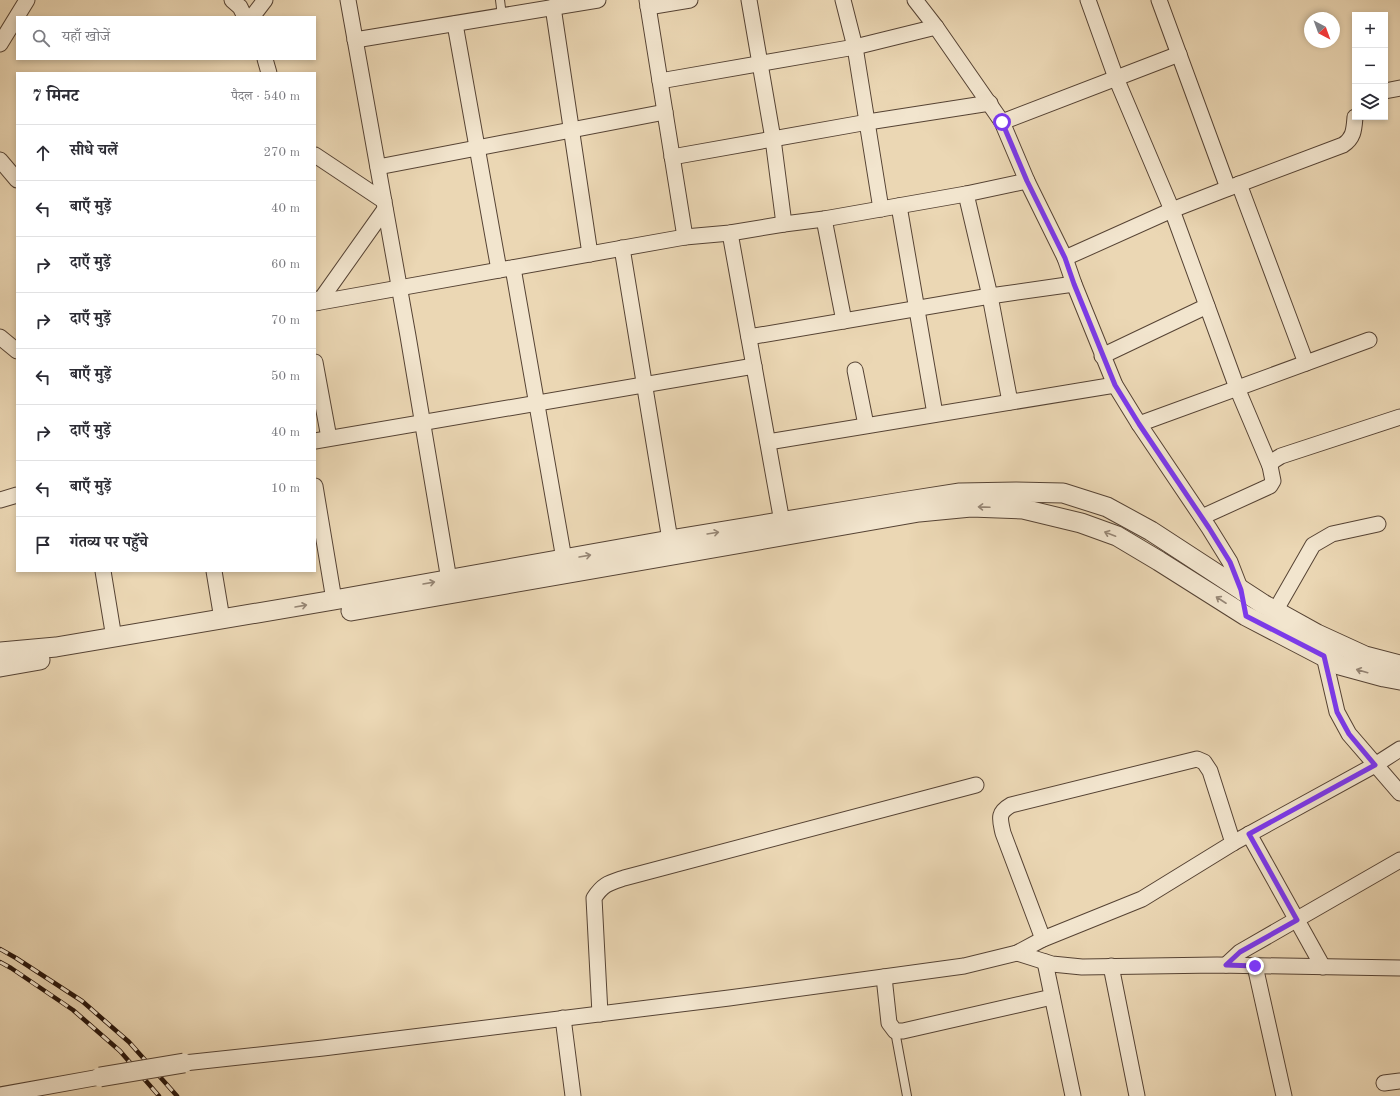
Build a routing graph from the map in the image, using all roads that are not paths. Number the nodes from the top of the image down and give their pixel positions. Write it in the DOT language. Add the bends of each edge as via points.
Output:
graph roads {
  1 [pos="27,0"];
  2 [pos="232,0"];
  3 [pos="265,0"];
  4 [pos="348,0"];
  5 [pos="500,0"];
  6 [pos="598,0"];
  7 [pos="690,0"];
  8 [pos="749,0"];
  9 [pos="843,0"];
  10 [pos="915,0"];
  11 [pos="1088,0"];
  12 [pos="1159,0"];
  13 [pos="648,4"];
  14 [pos="552,8"];
  15 [pos="17,16"];
  16 [pos="244,16"];
  17 [pos="253,16"];
  18 [pos="502,16"];
  19 [pos="16,18"];
  20 [pos="455,24"];
  21 [pos="936,27"];
  22 [pos="355,40"];
  23 [pos="0,44"];
  24 [pos="855,47"];
  25 [pos="1179,54"];
  26 [pos="265,60"];
  27 [pos="760,64"];
  28 [pos="269,72"];
  29 [pos="1116,78"];
  30 [pos="660,81"];
  31 [pos="1400,88"];
  32 [pos="1388,90"];
  33 [pos="990,103"];
  34 [pos="665,112"];
  35 [pos="1355,120"];
  36 [pos="868,122"];
  37 [pos="1002,122"];
  38 [pos="571,130"];
  39 [pos="773,139"];
  40 [pos="477,148"];
  41 [pos="316,156"];
  42 [pos="672,157"];
  43 [pos="2,167"];
  44 [pos="378,167"];
  45 [pos="16,179"];
  46 [pos="1027,181"];
  47 [pos="1233,186"];
  48 [pos="966,194"];
  49 [pos="385,205"];
  50 [pos="899,206"];
  51 [pos="881,209"];
  52 [pos="1172,210"];
  53 [pos="824,219"];
  54 [pos="784,224"];
  55 [pos="730,233"];
  56 [pos="685,237"];
  57 [pos="622,248"];
  58 [pos="590,254"];
  59 [pos="1065,258"];
  60 [pos="506,269"];
  61 [pos="1074,284"];
  62 [pos="400,288"];
  63 [pos="990,296"];
  64 [pos="316,301"];
  65 [pos="1207,306"];
  66 [pos="916,308"];
  67 [pos="844,321"];
  68 [pos="749,337"];
  69 [pos="0,338"];
  70 [pos="1369,340"];
  71 [pos="16,351"];
  72 [pos="16,352"];
  73 [pos="0,354"];
  74 [pos="1102,356"];
  75 [pos="1306,363"];
  76 [pos="754,366"];
  77 [pos="855,370"];
  78 [pos="316,373"];
  79 [pos="644,385"];
  80 [pos="1115,385"];
  81 [pos="1237,388"];
  82 [pos="1010,402"];
  83 [pos="537,403"];
  84 [pos="935,414"];
  85 [pos="1400,417"];
  86 [pos="422,423"];
  87 [pos="1139,424"];
  88 [pos="866,425"];
  89 [pos="322,440"];
  90 [pos="768,442"];
  91 [pos="1270,466"];
  92 [pos="316,492"];
  93 [pos="16,495"];
  94 [pos="0,500"];
  95 [pos="1202,517"];
  96 [pos="782,522"];
  97 [pos="1378,524"];
  98 [pos="670,540"];
  99 [pos="564,559"];
  100 [pos="103,572"];
  101 [pos="214,572"];
  102 [pos="449,580"];
  103 [pos="1241,590"];
  104 [pos="334,600"];
  105 [pos="1246,616"];
  106 [pos="222,619"];
  107 [pos="1271,619"];
  108 [pos="114,638"];
  109 [pos="1326,647"];
  110 [pos="0,652"];
  111 [pos="1400,664"];
  112 [pos="0,667"];
  113 [pos="1400,680"];
  114 [pos="1400,748"];
  115 [pos="1375,765"];
  116 [pos="976,785"];
  117 [pos="1400,794"];
  118 [pos="1249,834"];
  119 [pos="1233,843"];
  120 [pos="1400,860"];
  121 [pos="1297,920"];
  122 [pos="1043,939"];
  123 [pos="1017,953"];
  124 [pos="1045,962"];
  125 [pos="1226,965"];
  126 [pos="1111,966"];
  127 [pos="1255,966"];
  128 [pos="1323,967"];
  129 [pos="1400,968"];
  130 [pos="884,977"];
  131 [pos="1052,997"];
  132 [pos="600,1014"];
  133 [pos="563,1018"];
  134 [pos="895,1031"];
  135 [pos="184,1063"];
  136 [pos="100,1077"];
  137 [pos="1400,1081"];
  138 [pos="1384,1083"];
  139 [pos="0,1095"];
  140 [pos="573,1096"];
  141 [pos="908,1096"];
  142 [pos="1073,1096"];
  143 [pos="1137,1096"];
  144 [pos="1284,1096"];
  1 -- 15 [label="street"];
  2 -- 16 [label="street"];
  3 -- 17 [label="street"];
  4 -- 22 [label="street"];
  5 -- 18 [label="lane"];
  6 -- 14 [label="street"];
  7 -- 13 [label="street"];
  8 -- 27 [label="street"];
  9 -- 24 [label="street"];
  10 -- 21 [label="street"];
  11 -- 29 [label="street"];
  12 -- 25 [label="street"];
  13 -- 30 [label="street"];
  14 -- 18 [label="street"];
  14 -- 38 [label="street"];
  18 -- 20 [label="street"];
  19 -- 23 [label="street"];
  20 -- 22 [label="street"];
  20 -- 40 [label="street"];
  21 -- 24 [label="street"];
  21 -- 33 [label="street"];
  22 -- 44 [label="street"];
  24 -- 27 [label="street"];
  24 -- 36 [label="street"];
  25 -- 29 [label="street"];
  25 -- 47 [label="street"];
  26 -- 28 [label="street"];
  27 -- 30 [label="street"];
  27 -- 39 [label="street"];
  29 -- 37 [label="street"];
  29 -- 52 [label="street"];
  30 -- 34 [label="street"];
  31 -- 32 [label="street"];
  33 -- 36 [label="street"];
  33 -- 37 [label="street"];
  34 -- 38 [label="street"];
  34 -- 42 [label="street"];
  35 -- 47 [label="street" via="1353,134 1344,145"];
  36 -- 39 [label="street"];
  36 -- 51 [label="street"];
  37 -- 46 [label="street"];
  38 -- 40 [label="street"];
  38 -- 58 [label="street"];
  39 -- 42 [label="street"];
  39 -- 54 [label="street"];
  40 -- 44 [label="street"];
  40 -- 60 [label="street"];
  41 -- 49 [label="street"];
  42 -- 56 [label="street"];
  43 -- 45 [label="street"];
  44 -- 49 [label="street"];
  46 -- 48 [label="street"];
  46 -- 59 [label="street"];
  47 -- 52 [label="street"];
  47 -- 75 [label="street"];
  48 -- 50 [label="street"];
  48 -- 63 [label="street"];
  49 -- 62 [label="street"];
  49 -- 64 [label="street"];
  50 -- 51 [label="street"];
  50 -- 66 [label="street"];
  51 -- 53 [label="street"];
  52 -- 59 [label="street"];
  52 -- 65 [label="street"];
  53 -- 54 [label="street"];
  53 -- 67 [label="street"];
  54 -- 55 [label="street"];
  55 -- 56 [label="street"];
  55 -- 68 [label="street"];
  56 -- 57 [label="street"];
  57 -- 58 [label="street"];
  57 -- 79 [label="street"];
  58 -- 60 [label="street"];
  59 -- 61 [label="street"];
  60 -- 62 [label="street"];
  60 -- 83 [label="street"];
  61 -- 63 [label="street"];
  61 -- 74 [label="street"];
  62 -- 64 [label="street"];
  62 -- 86 [label="street"];
  63 -- 66 [label="street"];
  63 -- 82 [label="street"];
  65 -- 74 [label="street"];
  65 -- 81 [label="street"];
  66 -- 67 [label="street"];
  66 -- 84 [label="street"];
  67 -- 68 [label="street"];
  68 -- 76 [label="street"];
  69 -- 71 [label="street"];
  70 -- 75 [label="street"];
  72 -- 73 [label="street"];
  74 -- 80 [label="street"];
  75 -- 81 [label="street"];
  76 -- 79 [label="street"];
  76 -- 90 [label="street"];
  77 -- 88 [label="street"];
  78 -- 89 [label="street"];
  79 -- 83 [label="street"];
  79 -- 98 [label="street"];
  80 -- 82 [label="street"];
  80 -- 87 [label="street"];
  81 -- 87 [label="street"];
  81 -- 91 [label="street"];
  82 -- 84 [label="street"];
  83 -- 86 [label="street"];
  83 -- 99 [label="street"];
  84 -- 88 [label="street"];
  85 -- 91 [label="street" via="1281,456"];
  86 -- 89 [label="street"];
  86 -- 102 [label="street"];
  87 -- 95 [label="street"];
  88 -- 90 [label="street"];
  90 -- 96 [label="street"];
  91 -- 95 [label="street" via="1274,477 1270,486"];
  92 -- 104 [label="street"];
  93 -- 94 [label="street"];
  95 -- 103 [label="street" via="1230,562"];
  98 -- 96 [label="street, one-way"];
  96 -- 103 [label="street" via="960,493 1063,493 1107,507 1151,531"];
  97 -- 107 [label="street" via="1332,534 1313,546"];
  99 -- 98 [label="street, one-way"];
  99 -- 102 [label="street"];
  100 -- 108 [label="street"];
  101 -- 106 [label="street"];
  104 -- 102 [label="street, one-way"];
  103 -- 105 [label="street"];
  103 -- 107 [label="street"];
  106 -- 104 [label="street, one-way"];
  105 -- 107 [label="street"];
  105 -- 112 [label="street, one-way" via="1117,536 1082,523 1023,509 971,507 919,512 343,612"];
  106 -- 108 [label="street"];
  107 -- 109 [label="street"];
  108 -- 110 [label="street" via="56,648"];
  109 -- 111 [label="street"];
  113 -- 109 [label="street, one-way" via="1340,665"];
  109 -- 115 [label="street" via="1337,712 1349,734"];
  114 -- 115 [label="street"];
  115 -- 117 [label="street"];
  115 -- 118 [label="street"];
  116 -- 132 [label="street" via="606,884 594,898"];
  118 -- 119 [label="street"];
  118 -- 121 [label="street"];
  119 -- 122 [label="street" via="1142,898"];
  119 -- 122 [label="street" via="1210,771 1204,762 1197,759 1011,805 1000,817 1003,833"];
  120 -- 121 [label="street"];
  121 -- 125 [label="street" via="1240,952"];
  121 -- 128 [label="street"];
  122 -- 123 [label="street"];
  123 -- 124 [label="street"];
  123 -- 130 [label="street" via="964,966"];
  124 -- 126 [label="street" via="1082,967"];
  124 -- 131 [label="street"];
  125 -- 126 [label="street"];
  125 -- 127 [label="street"];
  126 -- 143 [label="street"];
  127 -- 128 [label="street"];
  127 -- 144 [label="street"];
  128 -- 129 [label="street"];
  130 -- 132 [label="street"];
  130 -- 134 [label="street" via="889,1023"];
  131 -- 134 [label="street"];
  131 -- 142 [label="street"];
  132 -- 133 [label="street"];
  133 -- 135 [label="street"];
  133 -- 140 [label="street"];
  134 -- 141 [label="lane"];
  135 -- 136 [label="street, bridge"];
  136 -- 139 [label="street"];
  137 -- 138 [label="street"];
}
